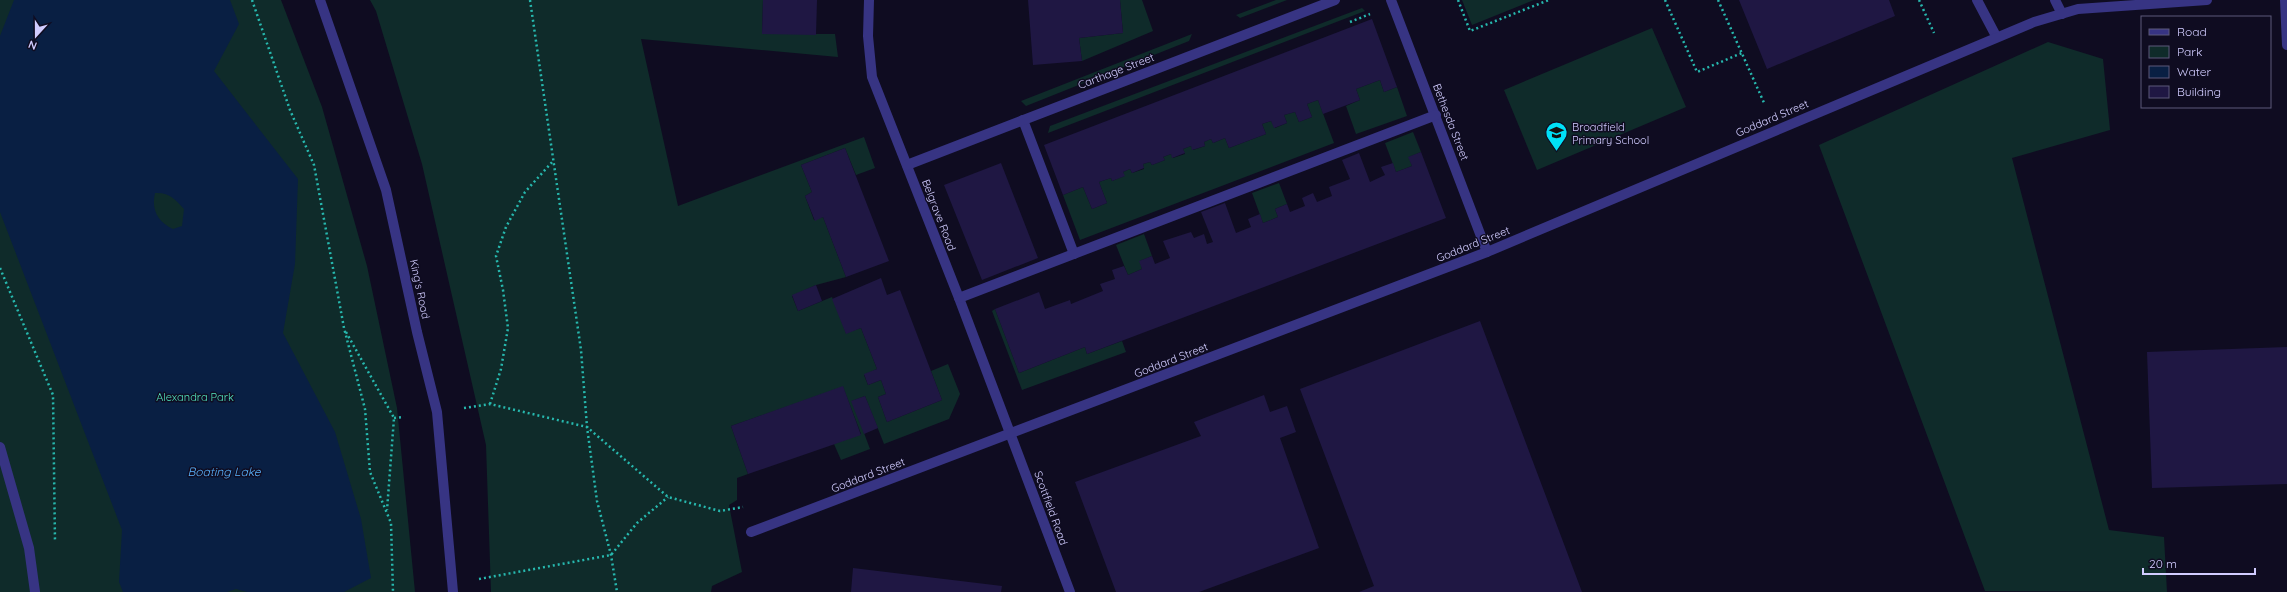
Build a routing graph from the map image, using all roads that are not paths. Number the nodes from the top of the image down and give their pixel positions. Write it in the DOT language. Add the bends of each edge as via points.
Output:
graph roads {
  1 [pos="320,0"];
  2 [pos="869,0"];
  3 [pos="1335,0"];
  4 [pos="1391,0"];
  5 [pos="1977,0"];
  6 [pos="2054,0"];
  7 [pos="2207,0"];
  8 [pos="2284,0"];
  9 [pos="2062,14"];
  10 [pos="1996,36"];
  11 [pos="2287,45"];
  12 [pos="1436,115"];
  13 [pos="1023,120"];
  14 [pos="907,165"];
  15 [pos="1487,252"];
  16 [pos="1074,254"];
  17 [pos="959,298"];
  18 [pos="1010,433"];
  19 [pos="0,447"];
  20 [pos="751,532"];
  21 [pos="35,592"];
  22 [pos="453,592"];
  23 [pos="1070,592"];
  1 -- 22 [label="street, King's Road" via="386,190 437,412"];
  2 -- 14 [label="street, Belgrave Road" via="868,36 872,77"];
  3 -- 13 [label="street, Carthage Street"];
  4 -- 12 [label="street, Bethesda Street"];
  5 -- 10 [label="street"];
  6 -- 9 [label="street"];
  7 -- 9 [label="street, Goddard Street" via="2140,3 2078,9"];
  8 -- 11 [label="street"];
  9 -- 10 [label="street, Goddard Street"];
  10 -- 15 [label="street, Goddard Street"];
  12 -- 15 [label="street, Bethesda Street"];
  12 -- 16 [label="street"];
  13 -- 14 [label="street, Carthage Street"];
  13 -- 16 [label="street"];
  14 -- 17 [label="street, Belgrave Road"];
  15 -- 18 [label="street, Goddard Street"];
  16 -- 17 [label="street"];
  17 -- 18 [label="street, Belgrave Road"];
  18 -- 20 [label="street, Goddard Street"];
  18 -- 23 [label="street, Scottfield Road"];
  19 -- 21 [label="street" via="29,548"];
}
